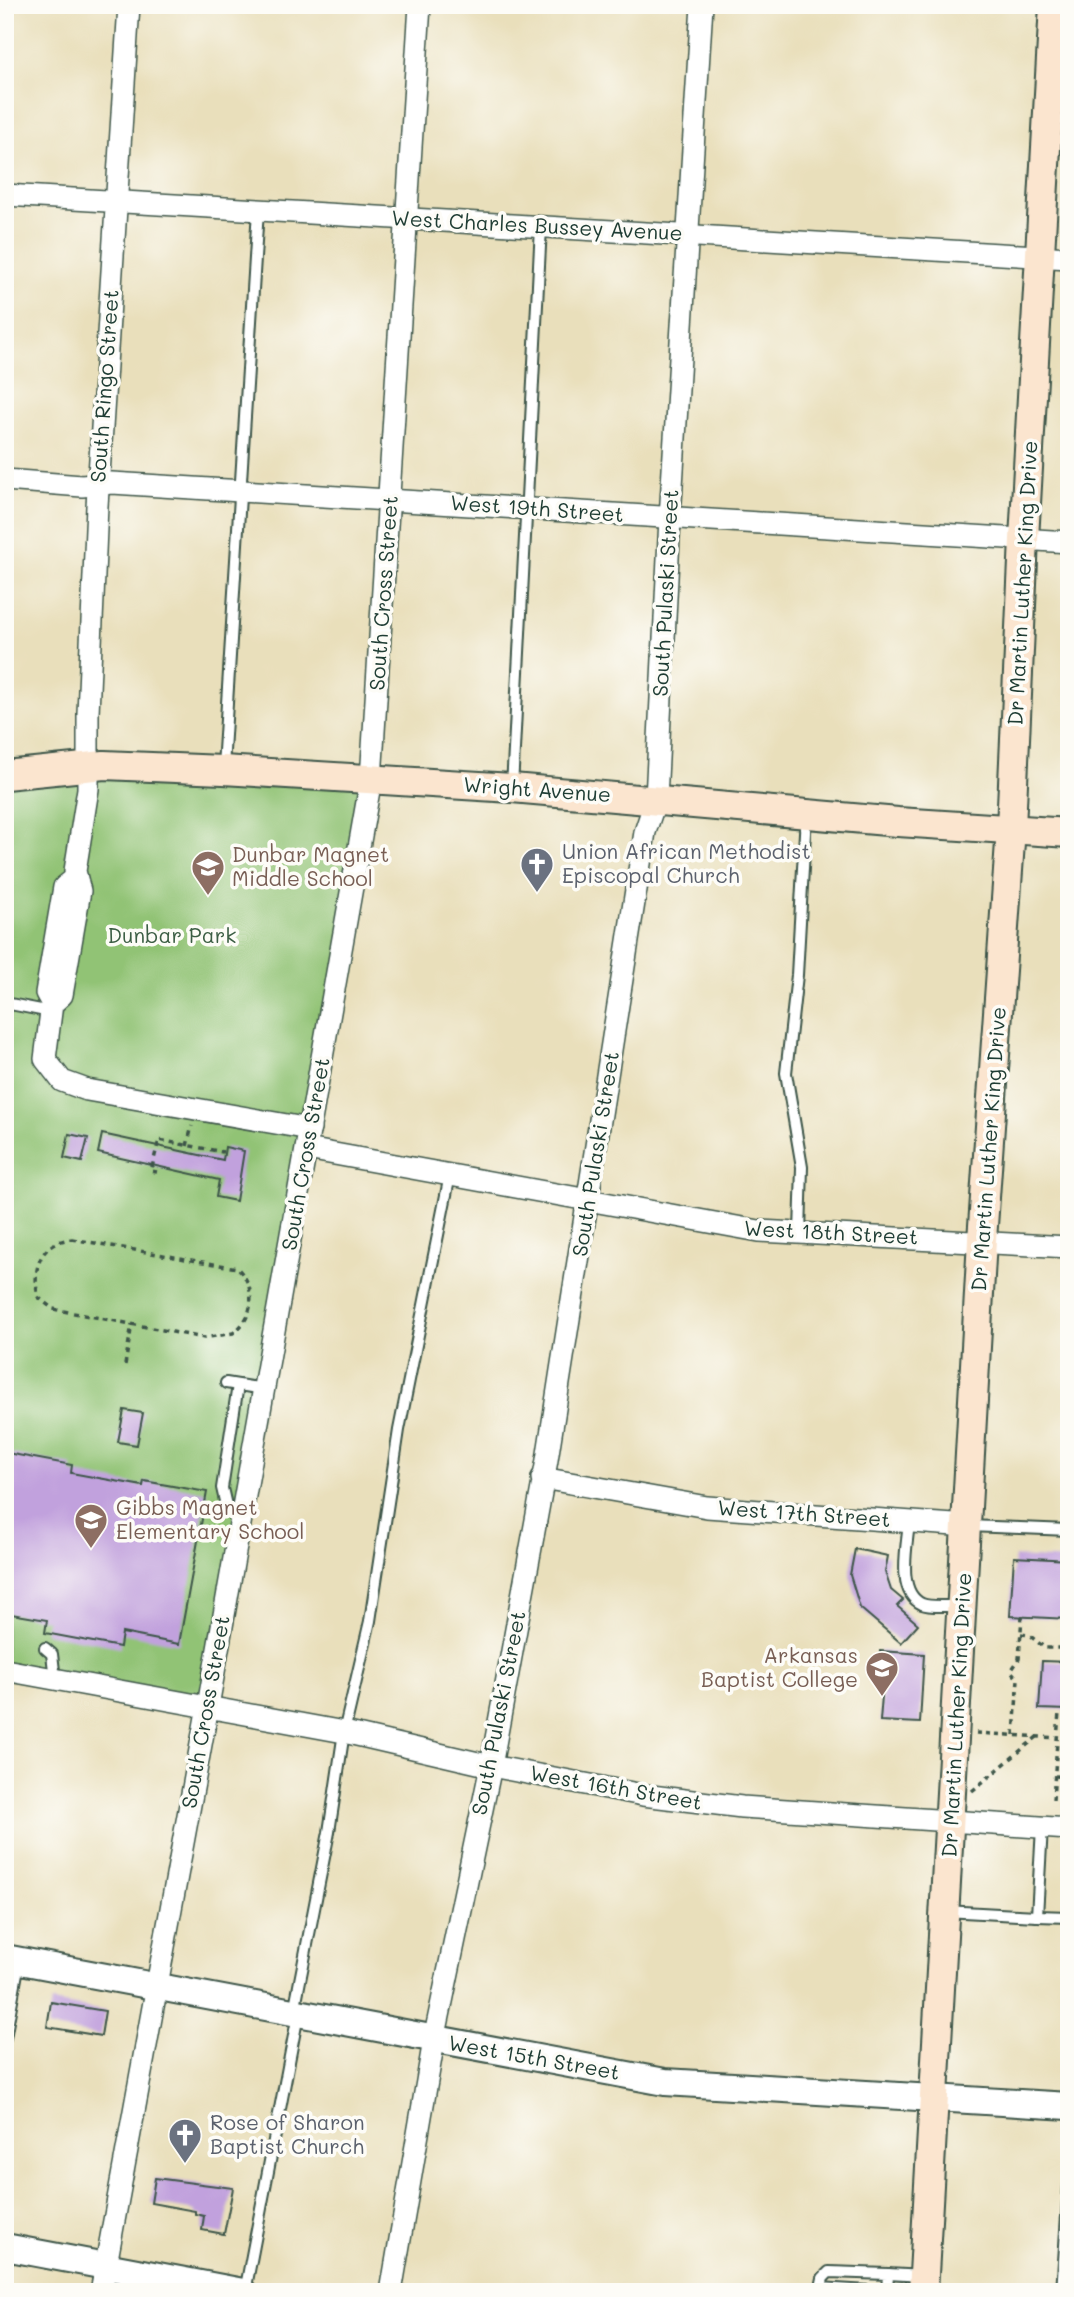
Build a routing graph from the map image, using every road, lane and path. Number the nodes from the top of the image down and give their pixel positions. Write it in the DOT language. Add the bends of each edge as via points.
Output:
graph roads {
  1 [pos="129,5"];
  2 [pos="420,5"];
  3 [pos="702,5"];
  4 [pos="1054,5"];
  5 [pos="1059,121"];
  6 [pos="5,195"];
  7 [pos="116,202"];
  8 [pos="258,210"];
  9 [pos="406,218"];
  10 [pos="541,227"];
  11 [pos="688,235"];
  12 [pos="1041,256"];
  13 [pos="1069,258"];
  14 [pos="5,480"];
  15 [pos="99,485"];
  16 [pos="242,491"];
  17 [pos="390,499"];
  18 [pos="525,509"];
  19 [pos="670,518"];
  20 [pos="1024,539"];
  21 [pos="1069,542"];
  22 [pos="89,766"];
  23 [pos="223,770"];
  24 [pos="5,775"];
  25 [pos="371,779"];
  26 [pos="512,788"];
  27 [pos="656,799"];
  28 [pos="806,814"];
  29 [pos="1011,828"];
  30 [pos="1069,833"];
  31 [pos="5,1003"];
  32 [pos="52,1008"];
  33 [pos="308,1139"];
  34 [pos="223,1152"];
  35 [pos="157,1172"];
  36 [pos="450,1175"];
  37 [pos="590,1201"];
  38 [pos="800,1233"];
  39 [pos="982,1241"];
  40 [pos="1069,1247"];
  41 [pos="132,1324"];
  42 [pos="125,1365"];
  43 [pos="264,1389"];
  44 [pos="542,1478"];
  45 [pos="241,1519"];
  46 [pos="909,1521"];
  47 [pos="968,1526"];
  48 [pos="1069,1530"];
  49 [pos="963,1606"];
  50 [pos="1022,1616"];
  51 [pos="1021,1634"];
  52 [pos="45,1648"];
  53 [pos="1069,1648"];
  54 [pos="5,1670"];
  55 [pos="55,1679"];
  56 [pos="208,1706"];
  57 [pos="1059,1712"];
  58 [pos="344,1732"];
  59 [pos="975,1733"];
  60 [pos="1014,1735"];
  61 [pos="1038,1736"];
  62 [pos="1058,1738"];
  63 [pos="491,1766"];
  64 [pos="1055,1776"];
  65 [pos="1069,1777"];
  66 [pos="971,1791"];
  67 [pos="1054,1800"];
  68 [pos="951,1822"];
  69 [pos="1042,1827"];
  70 [pos="1069,1829"];
  71 [pos="945,1911"];
  72 [pos="1037,1916"];
  73 [pos="1069,1917"];
  74 [pos="12,1959"];
  75 [pos="157,1985"];
  76 [pos="296,2013"];
  77 [pos="5,2038"];
  78 [pos="435,2040"];
  79 [pos="933,2097"];
  80 [pos="1069,2106"];
  81 [pos="1069,2184"];
  82 [pos="5,2247"];
  83 [pos="105,2266"];
  84 [pos="888,2274"];
  85 [pos="923,2284"];
  86 [pos="820,2290"];
  87 [pos="867,2291"];
  88 [pos="101,2292"];
  89 [pos="244,2292"];
  90 [pos="391,2292"];
  91 [pos="886,2292"];
  92 [pos="1062,2292"];
  1 -- 7 [label="street, South Ringo Street"];
  2 -- 9 [label="street, South Cross Street"];
  3 -- 11 [label="street, South Pulaski Street"];
  4 -- 5 [label="main road, Dr Martin Luther King Drive"];
  5 -- 12 [label="main road, Dr Martin Luther King Drive"];
  6 -- 7 [label="street, West Charles Bussey Avenue"];
  7 -- 8 [label="street, West Charles Bussey Avenue"];
  7 -- 15 [label="street, South Ringo Street"];
  8 -- 9 [label="street, West Charles Bussey Avenue"];
  8 -- 16 [label="lane"];
  9 -- 10 [label="street, West Charles Bussey Avenue"];
  9 -- 17 [label="street, South Cross Street"];
  10 -- 11 [label="street, West Charles Bussey Avenue"];
  10 -- 18 [label="lane"];
  11 -- 12 [label="street, West Charles Bussey Avenue"];
  11 -- 19 [label="street, South Pulaski Street"];
  12 -- 13 [label="street, West Charles Bussey Avenue"];
  12 -- 20 [label="main road, Dr Martin Luther King Drive"];
  14 -- 15 [label="street, West 19th Street"];
  15 -- 16 [label="street, West 19th Street"];
  15 -- 22 [label="street, South Ringo Street"];
  16 -- 17 [label="street, West 19th Street"];
  16 -- 23 [label="lane"];
  17 -- 18 [label="street, West 19th Street"];
  17 -- 25 [label="street, South Cross Street"];
  18 -- 19 [label="street, West 19th Street"];
  18 -- 26 [label="lane"];
  19 -- 20 [label="street, West 19th Street"];
  19 -- 27 [label="street, South Pulaski Street"];
  20 -- 21 [label="street, West 19th Street"];
  20 -- 29 [label="main road, Dr Martin Luther King Drive"];
  22 -- 23 [label="main road, Wright Avenue"];
  22 -- 24 [label="main road, Wright Avenue"];
  22 -- 32 [label="street, South Ringo Street" via="74,879 80,891 62,995"];
  23 -- 25 [label="main road, Wright Avenue"];
  25 -- 26 [label="main road, Wright Avenue"];
  25 -- 33 [label="street, South Cross Street"];
  26 -- 27 [label="main road, Wright Avenue"];
  27 -- 28 [label="main road, Wright Avenue"];
  27 -- 37 [label="street, South Pulaski Street" via="645,832"];
  28 -- 29 [label="main road, Wright Avenue"];
  28 -- 38 [label="lane" via="786,1073 802,1167"];
  29 -- 30 [label="main road, Wright Avenue"];
  29 -- 39 [label="main road, Dr Martin Luther King Drive"];
  31 -- 32 [label="lane"];
  32 -- 33 [label="street, West 18th Street" via="45,1059 62,1082"];
  33 -- 36 [label="street, West 18th Street"];
  33 -- 43 [label="street, South Cross Street"];
  34 -- 35 [label="path" via="159,1140 152,1171"];
  36 -- 37 [label="street, West 18th Street"];
  36 -- 58 [label="lane" via="399,1430 370,1621"];
  37 -- 38 [label="street, West 18th Street" via="759,1231"];
  37 -- 44 [label="street, South Pulaski Street"];
  38 -- 39 [label="street, West 18th Street"];
  39 -- 40 [label="street, West 18th Street"];
  39 -- 47 [label="main road, Dr Martin Luther King Drive"];
  41 -- 41 [label="path" via="53,1309 38,1297 34,1278 42,1252 59,1240 72,1239 237,1268 248,1279 247,1317 240,1329 228,1336 205,1338"];
  41 -- 42 [label="path"];
  43 -- 45 [label="street, South Cross Street"];
  43 -- 45 [label="lane" via="232,1384 222,1488 227,1510"];
  44 -- 46 [label="street, West 17th Street" via="707,1507"];
  44 -- 63 [label="street, South Pulaski Street"];
  45 -- 56 [label="street, South Cross Street"];
  46 -- 47 [label="street, West 17th Street"];
  46 -- 49 [label="lane" via="905,1565 914,1597 922,1604"];
  47 -- 48 [label="lane, West 17th Street"];
  47 -- 49 [label="main road, Dr Martin Luther King Drive"];
  49 -- 68 [label="main road, Dr Martin Luther King Drive"];
  50 -- 51 [label="path"];
  51 -- 53 [label="path" via="1045,1647"];
  51 -- 60 [label="path" via="1019,1659 1011,1671 1018,1679"];
  52 -- 55 [label="lane" via="52,1654"];
  54 -- 55 [label="street, West 16th Street"];
  55 -- 56 [label="street, West 16th Street"];
  56 -- 58 [label="street, West 16th Street"];
  56 -- 75 [label="street, South Cross Street"];
  57 -- 62 [label="path"];
  58 -- 63 [label="street, West 16th Street"];
  58 -- 76 [label="lane"];
  59 -- 60 [label="path"];
  60 -- 61 [label="path"];
  61 -- 62 [label="path"];
  61 -- 66 [label="path"];
  62 -- 64 [label="path"];
  63 -- 68 [label="street, West 16th Street" via="697,1803"];
  63 -- 78 [label="street, South Pulaski Street"];
  64 -- 65 [label="path"];
  64 -- 67 [label="path"];
  68 -- 69 [label="street, West 16th Street"];
  68 -- 71 [label="main road, Dr Martin Luther King Drive"];
  69 -- 70 [label="street, West 16th Street"];
  69 -- 72 [label="lane"];
  71 -- 72 [label="lane"];
  71 -- 79 [label="main road, Dr Martin Luther King Drive"];
  72 -- 73 [label="lane"];
  74 -- 75 [label="street, West 15th Street"];
  74 -- 77 [label="lane"];
  75 -- 76 [label="street, West 15th Street"];
  75 -- 83 [label="street, South Cross Street"];
  76 -- 78 [label="street, West 15th Street"];
  76 -- 89 [label="lane"];
  78 -- 79 [label="street, West 15th Street" via="665,2082"];
  78 -- 90 [label="street, South Pulaski Street"];
  79 -- 80 [label="street, West 15th Street"];
  79 -- 85 [label="main road, Dr Martin Luther King Drive"];
  81 -- 92 [label="lane"];
  82 -- 83 [label="street"];
  83 -- 88 [label="street, South Cross Street"];
  83 -- 89 [label="street"];
  84 -- 85 [label="lane"];
  84 -- 86 [label="lane" via="829,2273 822,2278"];
  84 -- 91 [label="lane"];
  86 -- 87 [label="lane"];
  87 -- 91 [label="lane"];
}
